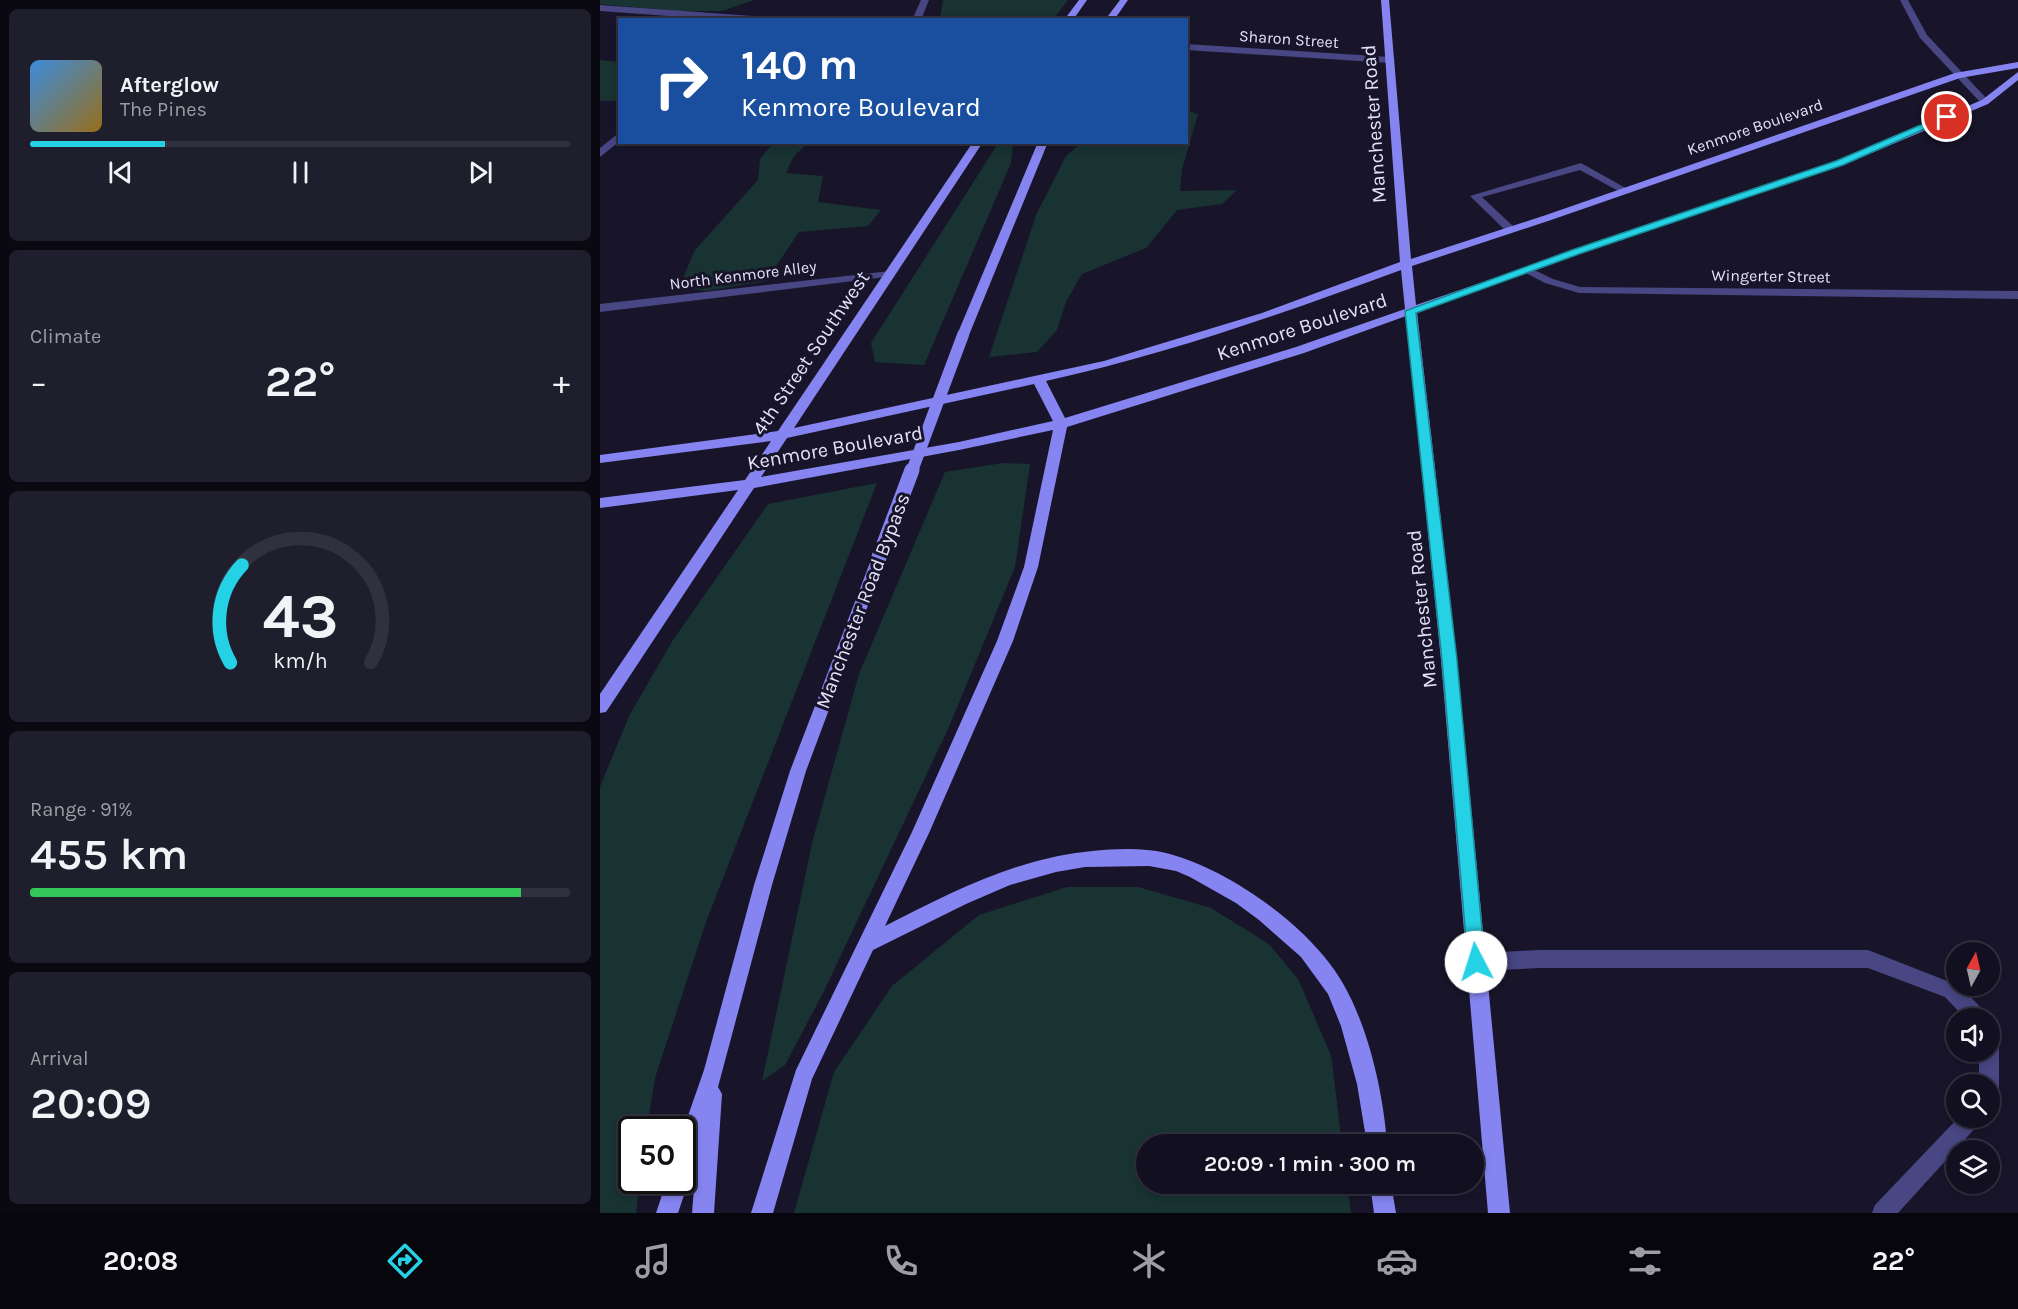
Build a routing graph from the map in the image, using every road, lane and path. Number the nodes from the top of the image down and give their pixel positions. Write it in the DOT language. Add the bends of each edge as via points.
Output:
graph roads {
  1 [pos="925,0"];
  2 [pos="1083,0"];
  3 [pos="1124,0"];
  4 [pos="1385,0"];
  5 [pos="1904,0"];
  6 [pos="600,8"];
  7 [pos="730,18"];
  8 [pos="917,18"];
  9 [pos="1070,18"];
  10 [pos="1110,18"];
  11 [pos="1188,47"];
  12 [pos="1390,60"];
  13 [pos="2018,65"];
  14 [pos="1958,75"];
  15 [pos="2018,75"];
  16 [pos="1985,102"];
  17 [pos="618,137"];
  18 [pos="977,144"];
  19 [pos="1042,144"];
  20 [pos="600,153"];
  21 [pos="1626,191"];
  22 [pos="1511,230"];
  23 [pos="1406,264"];
  24 [pos="1528,270"];
  25 [pos="890,274"];
  26 [pos="2018,295"];
  27 [pos="600,308"];
  28 [pos="1411,311"];
  29 [pos="1040,380"];
  30 [pos="1061,424"];
  31 [pos="781,435"];
  32 [pos="600,459"];
  33 [pos="748,484"];
  34 [pos="600,503"];
  35 [pos="600,707"];
  36 [pos="869,943"];
  37 [pos="1476,962"];
  38 [pos="1968,1008"];
  39 [pos="714,1070"];
  40 [pos="696,1123"];
  41 [pos="1962,1128"];
  42 [pos="1376,1134"];
  43 [pos="673,1194"];
  44 [pos="1382,1194"];
  45 [pos="667,1213"];
  46 [pos="703,1213"];
  47 [pos="762,1213"];
  48 [pos="1385,1213"];
  49 [pos="1499,1213"];
  50 [pos="1883,1213"];
  1 -- 8 [label="street"];
  2 -- 9 [label="main road"];
  3 -- 10 [label="main road"];
  4 -- 12 [label="main road, Manchester Road"];
  5 -- 14 [label="street" via="1923,36"];
  6 -- 7 [label="street"];
  11 -- 12 [label="street, Sharon Street"];
  12 -- 23 [label="main road, Manchester Road"];
  13 -- 14 [label="main road, Kenmore Boulevard"];
  14 -- 16 [label="street"];
  14 -- 21 [label="main road, Kenmore Boulevard"];
  15 -- 16 [label="main road, Kenmore Boulevard"];
  16 -- 24 [label="main road, Kenmore Boulevard" via="1839,163"];
  17 -- 20 [label="street"];
  18 -- 25 [label="main road, 4th Street Southwest"];
  19 -- 39 [label="main road, Manchester Road Bypass, bridge" via="963,336 798,771"];
  21 -- 22 [label="main road, Kenmore Boulevard"];
  21 -- 22 [label="street" via="1581,166 1475,196"];
  22 -- 23 [label="main road, Kenmore Boulevard"];
  23 -- 28 [label="main road, Manchester Road"];
  23 -- 29 [label="main road, Kenmore Boulevard" via="1266,316"];
  24 -- 26 [label="street, Wingerter Street" via="1549,282 1579,290"];
  24 -- 28 [label="main road, Kenmore Boulevard"];
  25 -- 27 [label="street, North Kenmore Alley"];
  25 -- 31 [label="main road, 4th Street Southwest"];
  28 -- 30 [label="main road, Kenmore Boulevard" via="1300,350"];
  28 -- 37 [label="main road, Manchester Road" via="1449,660"];
  29 -- 30 [label="main road"];
  29 -- 31 [label="main road, Kenmore Boulevard"];
  30 -- 33 [label="main road, Kenmore Boulevard"];
  30 -- 36 [label="main road" via="1031,567 1005,641"];
  31 -- 32 [label="main road, Kenmore Boulevard"];
  31 -- 33 [label="main road, 4th Street Southwest"];
  33 -- 34 [label="main road, Kenmore Boulevard"];
  33 -- 35 [label="main road, 4th Street Southwest"];
  36 -- 42 [label="main road" via="1025,871 1096,858 1150,859 1176,864 1205,875 1276,922 1305,946 1335,986 1362,1056"];
  36 -- 47 [label="main road" via="803,1077"];
  37 -- 38 [label="street" via="1868,959 1952,991"];
  37 -- 49 [label="main road, Manchester Road"];
  39 -- 40 [label="main road, Manchester Road Bypass"];
  39 -- 46 [label="main road, Manchester Road Bypass"];
  41 -- 50 [label="street"];
  43 -- 45 [label="main road"];
  44 -- 48 [label="main road"];
}
